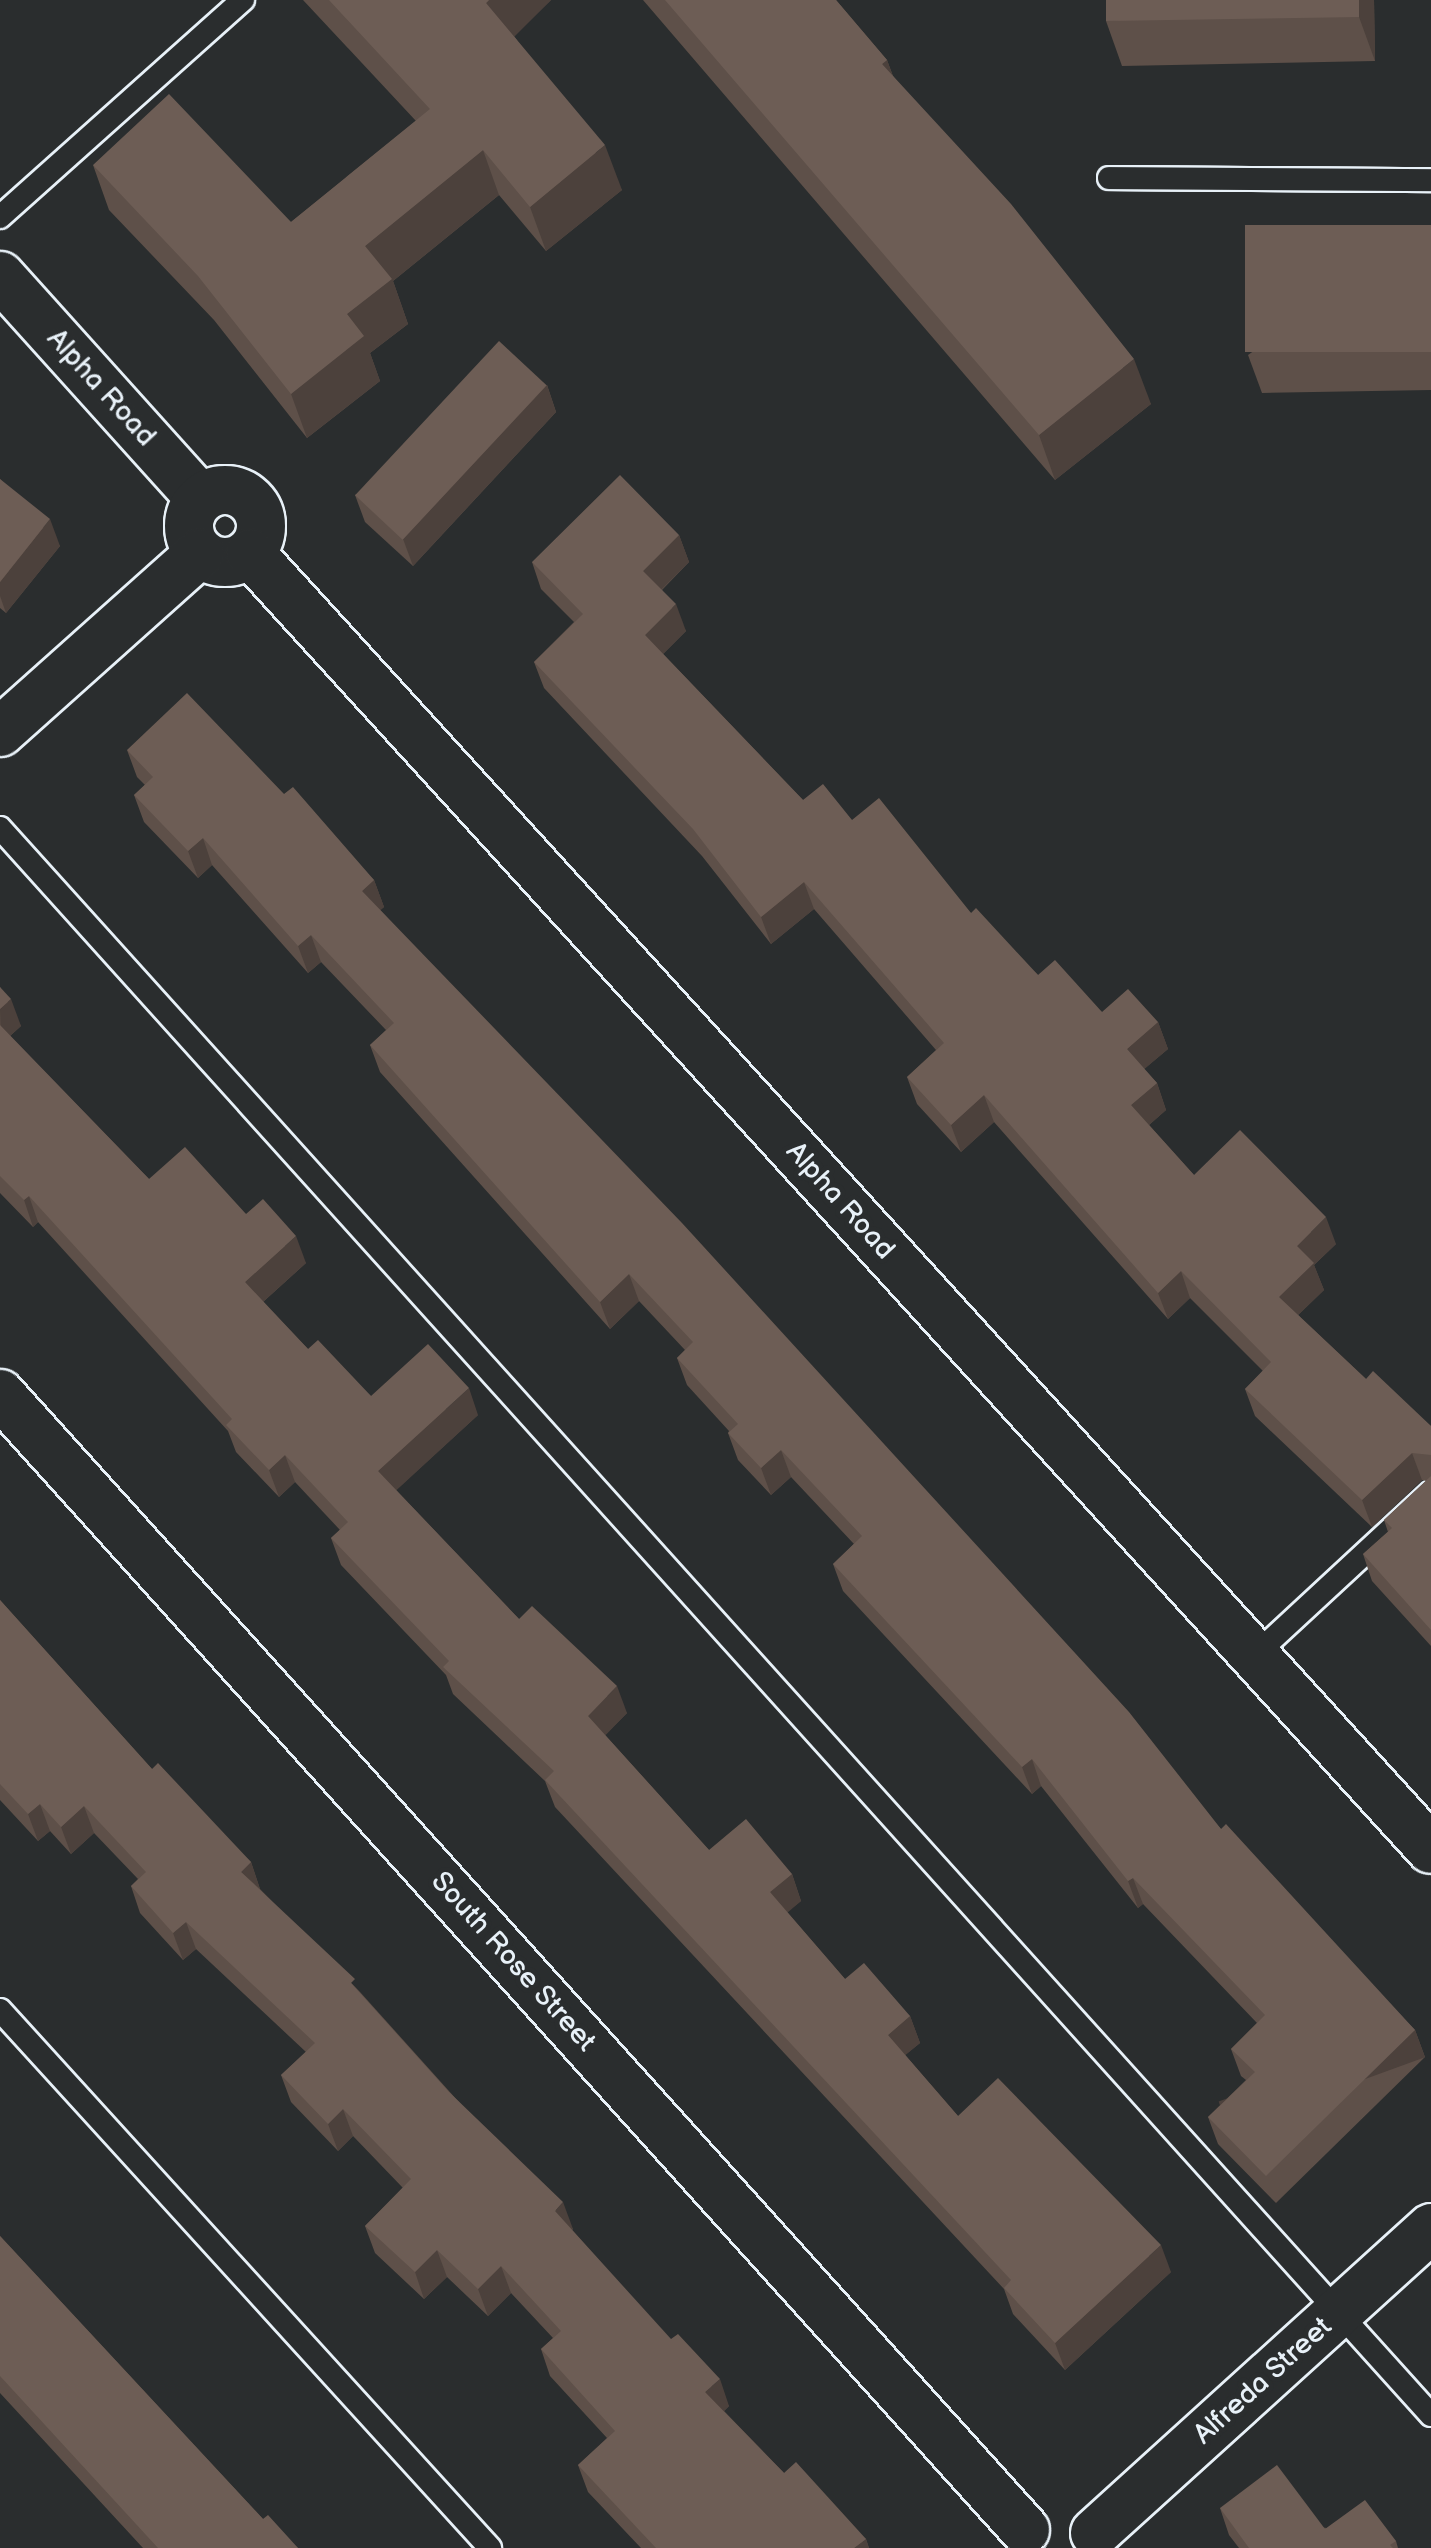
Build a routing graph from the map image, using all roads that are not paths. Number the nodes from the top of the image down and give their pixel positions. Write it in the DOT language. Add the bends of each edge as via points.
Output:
graph roads {
  1 [pos="243,0"];
  2 [pos="1109,178"];
  3 [pos="1431,180"];
  4 [pos="0,217"];
  5 [pos="0,276"];
  6 [pos="201,500"];
  7 [pos="200,553"];
  8 [pos="250,553"];
  9 [pos="0,732"];
  10 [pos="0,828"];
  11 [pos="0,1394"];
  12 [pos="1431,1492"];
  13 [pos="1255,1655"];
  14 [pos="1431,1849"];
  15 [pos="0,2010"];
  16 [pos="1431,2228"];
  17 [pos="1339,2312"];
  18 [pos="1431,2415"];
  19 [pos="1020,2539"];
  20 [pos="1100,2540"];
  21 [pos="490,2548"];
  1 -- 4 [label="lane"];
  2 -- 3 [label="lane"];
  5 -- 6 [label="street, Alpha Road"];
  6 -- 7 [label="street" via="189,520"];
  6 -- 8 [label="street" via="222,490 253,502 262,523"];
  7 -- 8 [label="street" via="220,562"];
  7 -- 9 [label="street"];
  8 -- 13 [label="street, Alpha Road"];
  10 -- 17 [label="lane"];
  11 -- 19 [label="street, South Rose Street"];
  12 -- 13 [label="lane"];
  13 -- 14 [label="street, Alpha Road"];
  15 -- 21 [label="lane"];
  16 -- 17 [label="street, Alfreda Street"];
  17 -- 18 [label="lane"];
  17 -- 20 [label="street, Alfreda Street"];
  19 -- 20 [label="street" via="1038,2520 1069,2517"];
}
